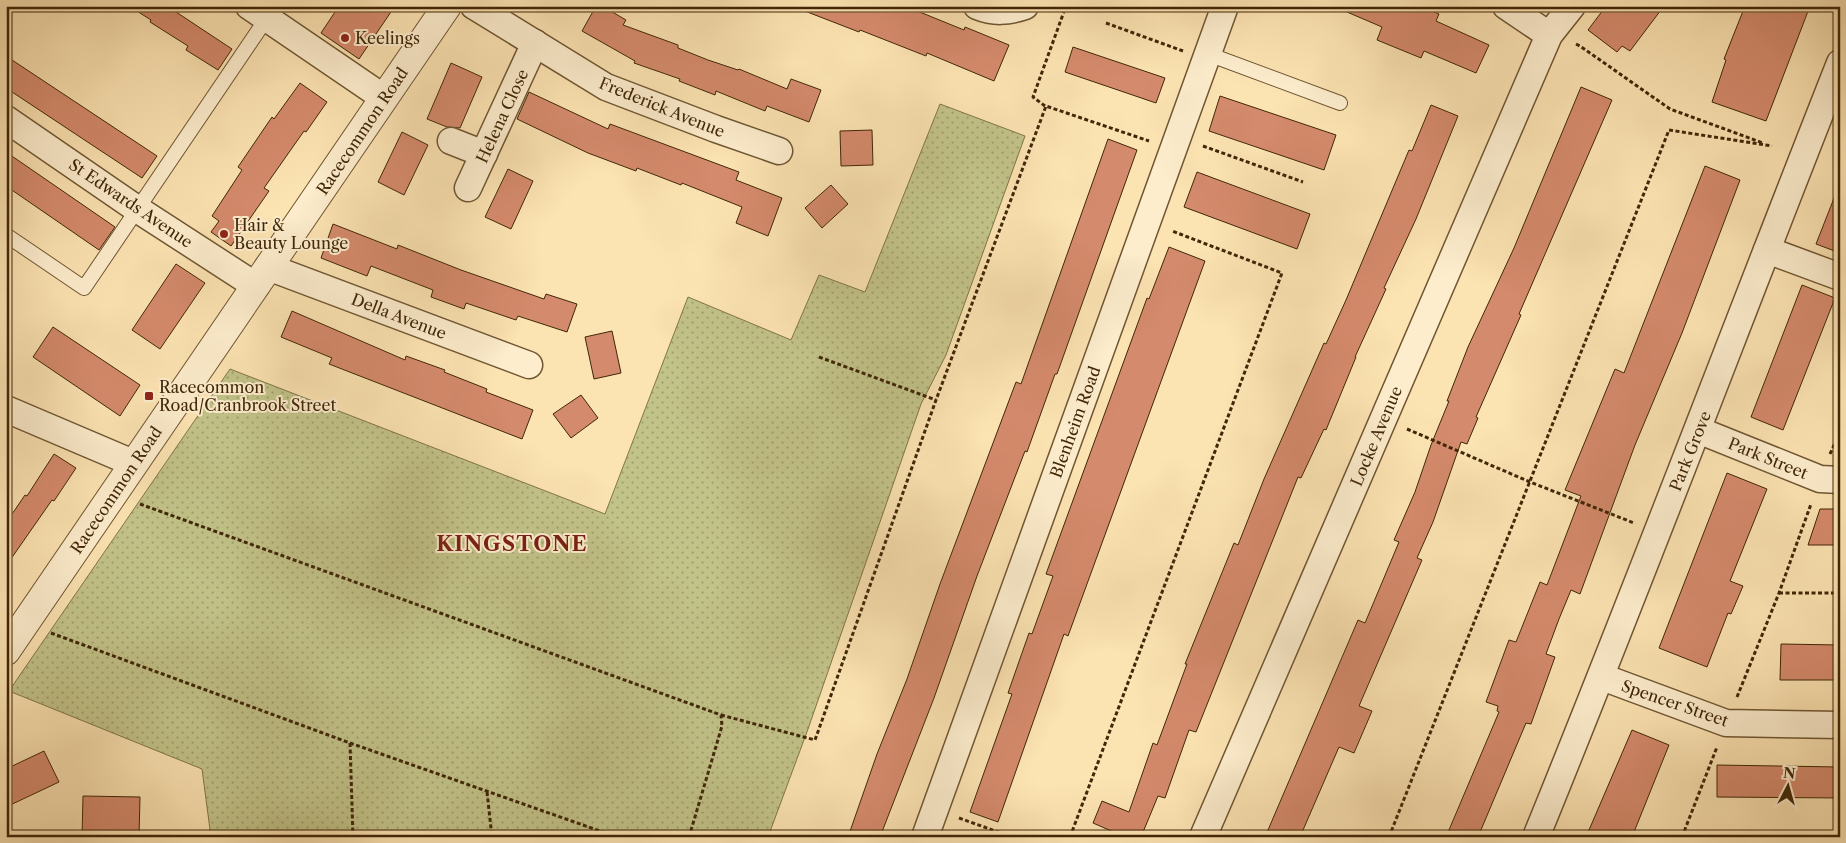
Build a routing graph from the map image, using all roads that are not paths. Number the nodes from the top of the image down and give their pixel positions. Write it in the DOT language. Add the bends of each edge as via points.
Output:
graph roads {
  1 [pos="447,6"];
  2 [pos="474,6"];
  3 [pos="977,6"];
  4 [pos="1025,6"];
  5 [pos="1225,6"];
  6 [pos="1506,6"];
  7 [pos="1572,6"];
  8 [pos="263,10"];
  9 [pos="1549,35"];
  10 [pos="535,43"];
  11 [pos="1206,57"];
  12 [pos="1840,63"];
  13 [pos="384,98"];
  14 [pos="1340,103"];
  15 [pos="6,119"];
  16 [pos="450,141"];
  17 [pos="779,151"];
  18 [pos="484,154"];
  19 [pos="468,188"];
  20 [pos="137,209"];
  21 [pos="6,235"];
  22 [pos="1767,250"];
  23 [pos="262,277"];
  24 [pos="1840,277"];
  25 [pos="529,365"];
  26 [pos="6,410"];
  27 [pos="1698,430"];
  28 [pos="133,463"];
  29 [pos="1830,479"];
  30 [pos="6,651"];
  31 [pos="1602,677"];
  32 [pos="1840,725"];
  33 [pos="925,837"];
  34 [pos="1203,837"];
  35 [pos="1536,837"];
  1 -- 13 [label="street, Racecommon Road"];
  2 -- 10 [label="street, Frederick Avenue"];
  3 -- 4 [label="street" via="1007,12"];
  5 -- 11 [label="street, Blenheim Road"];
  6 -- 9 [label="street"];
  7 -- 9 [label="street, Locke Avenue"];
  8 -- 13 [label="street"];
  8 -- 20 [label="lane"];
  9 -- 34 [label="street, Locke Avenue"];
  10 -- 17 [label="street, Frederick Avenue" via="606,87"];
  10 -- 18 [label="street, Helena Close"];
  11 -- 14 [label="lane"];
  11 -- 33 [label="street, Blenheim Road"];
  12 -- 22 [label="street, Park Grove"];
  13 -- 23 [label="street, Racecommon Road"];
  15 -- 20 [label="street, St Edwards Avenue"];
  16 -- 18 [label="street"];
  18 -- 19 [label="street, Helena Close"];
  20 -- 21 [label="lane" via="84,288"];
  20 -- 23 [label="street, St Edwards Avenue"];
  22 -- 24 [label="street"];
  22 -- 27 [label="street, Park Grove"];
  23 -- 25 [label="street, Della Avenue"];
  23 -- 28 [label="street, Racecommon Road"];
  26 -- 28 [label="street"];
  27 -- 29 [label="street, Park Street"];
  27 -- 31 [label="street, Park Grove"];
  28 -- 30 [label="street, Racecommon Road"];
  31 -- 32 [label="street, Spencer Street" via="1726,723"];
  31 -- 35 [label="street, Park Grove"];
}
